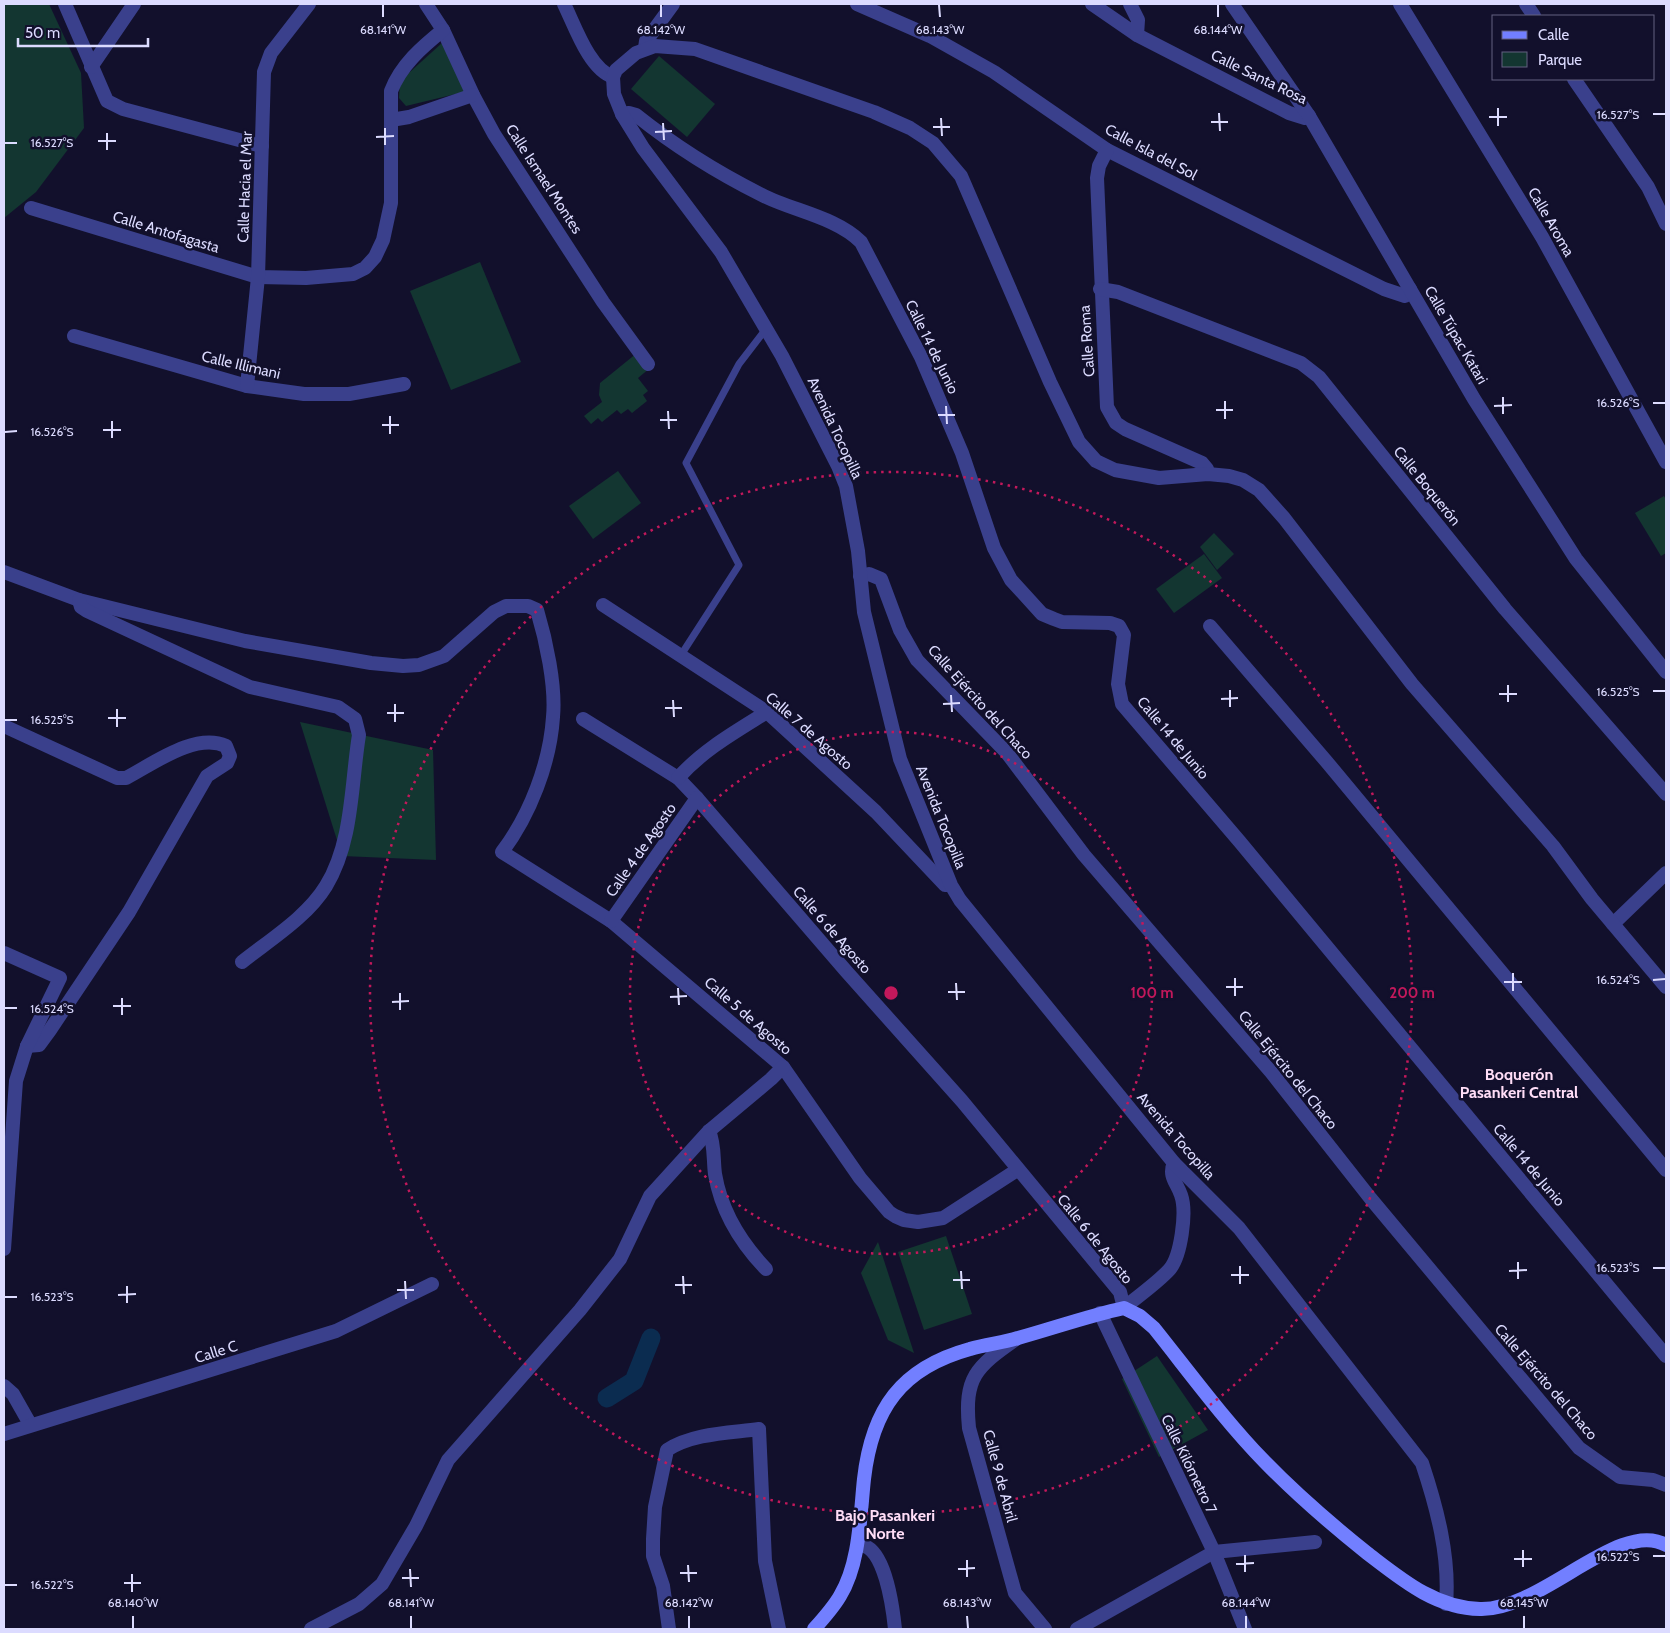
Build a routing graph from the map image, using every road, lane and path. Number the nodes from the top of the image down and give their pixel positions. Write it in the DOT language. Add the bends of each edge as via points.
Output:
graph roads {
  1 [pos="65,4"];
  2 [pos="134,4"];
  3 [pos="309,4"];
  4 [pos="426,4"];
  5 [pos="564,4"];
  6 [pos="673,4"];
  7 [pos="857,4"];
  8 [pos="1092,4"];
  9 [pos="1130,4"];
  10 [pos="1232,4"];
  11 [pos="1400,4"];
  12 [pos="1526,4"];
  13 [pos="1533,15"];
  14 [pos="443,30"];
  15 [pos="1137,35"];
  16 [pos="645,48"];
  17 [pos="90,67"];
  18 [pos="613,77"];
  19 [pos="1575,80"];
  20 [pos="473,95"];
  21 [pos="622,114"];
  22 [pos="1309,116"];
  23 [pos="390,120"];
  24 [pos="262,146"];
  25 [pos="1108,150"];
  26 [pos="32,208"];
  27 [pos="1666,224"];
  28 [pos="258,277"];
  29 [pos="1100,289"];
  30 [pos="1410,289"];
  31 [pos="766,329"];
  32 [pos="74,336"];
  33 [pos="648,364"];
  34 [pos="404,384"];
  35 [pos="247,386"];
  36 [pos="1666,462"];
  37 [pos="1208,474"];
  38 [pos="4,572"];
  39 [pos="860,576"];
  40 [pos="79,600"];
  41 [pos="604,604"];
  42 [pos="1210,626"];
  43 [pos="681,655"];
  44 [pos="1666,672"];
  45 [pos="767,712"];
  46 [pos="583,718"];
  47 [pos="4,726"];
  48 [pos="678,778"];
  49 [pos="1666,794"];
  50 [pos="697,798"];
  51 [pos="1666,873"];
  52 [pos="951,885"];
  53 [pos="611,921"];
  54 [pos="1613,924"];
  55 [pos="4,953"];
  56 [pos="242,962"];
  57 [pos="1666,987"];
  58 [pos="27,1046"];
  59 [pos="783,1067"];
  60 [pos="10,1078"];
  61 [pos="9,1123"];
  62 [pos="709,1131"];
  63 [pos="1174,1163"];
  64 [pos="1017,1170"];
  65 [pos="1666,1170"];
  66 [pos="4,1249"];
  67 [pos="766,1269"];
  68 [pos="432,1284"];
  69 [pos="1124,1308"];
  70 [pos="1100,1313"];
  71 [pos="1016,1339"];
  72 [pos="1666,1356"];
  73 [pos="4,1386"];
  74 [pos="30,1424"];
  75 [pos="4,1434"];
  76 [pos="1666,1485"];
  77 [pos="1315,1542"];
  78 [pos="858,1545"];
  79 [pos="1666,1545"];
  80 [pos="1214,1552"];
  81 [pos="1446,1604"];
  82 [pos="311,1629"];
  83 [pos="669,1629"];
  84 [pos="779,1629"];
  85 [pos="814,1629"];
  86 [pos="895,1629"];
  87 [pos="1045,1629"];
  88 [pos="1077,1629"];
  89 [pos="1245,1629"];
  1 -- 17 [label="street"];
  2 -- 17 [label="street"];
  3 -- 24 [label="street, Calle Hacia el Mar" via="266,62"];
  4 -- 14 [label="street, Calle Ismael Montes"];
  5 -- 18 [label="street" via="594,63"];
  6 -- 16 [label="street" via="646,40"];
  7 -- 25 [label="street, Calle Isla del Sol" via="930,36 994,72"];
  8 -- 15 [label="street, Calle Santa Rosa"];
  9 -- 15 [label="street" via="1138,20"];
  10 -- 22 [label="street, Calle Túpac Katari"];
  11 -- 36 [label="street, Calle Aroma" via="1542,237"];
  12 -- 13 [label="street"];
  14 -- 20 [label="street, Calle Ismael Montes"];
  14 -- 23 [label="street" via="424,45 395,80 391,91"];
  15 -- 22 [label="street, Calle Santa Rosa" via="1289,113 1305,118"];
  16 -- 18 [label="street" via="621,64"];
  16 -- 37 [label="street" via="664,45 695,49 874,112 910,128 933,143 961,176 1050,382 1080,442 1096,461 1115,470 1158,478"];
  17 -- 24 [label="street" via="107,101 123,109"];
  18 -- 21 [label="street, Avenida Tocopilla" via="614,94"];
  19 -- 27 [label="street" via="1648,187"];
  20 -- 23 [label="street" via="409,117"];
  20 -- 33 [label="street, Calle Ismael Montes" via="494,134"];
  21 -- 31 [label="street, Avenida Tocopilla" via="642,148 721,252"];
  21 -- 72 [label="street, Calle 14 de Junio" via="636,115 682,151 763,196 846,230 861,242 921,357 962,454 994,548 1011,580 1042,614 1062,622 1118,626 1124,635 1118,684 1122,704"];
  22 -- 30 [label="street, Calle Túpac Katari"];
  23 -- 28 [label="street, Calle Antofagasta" via="391,203 383,240 375,257 365,268 353,274 306,278"];
  24 -- 28 [label="street, Calle Hacia el Mar"];
  25 -- 29 [label="street, Calle Roma" via="1096,178"];
  25 -- 30 [label="street, Calle Isla del Sol" via="1384,289 1405,296"];
  26 -- 28 [label="street, Calle Antofagasta"];
  28 -- 35 [label="street, Calle Hacia el Mar"];
  29 -- 37 [label="street, Calle Roma" via="1111,415 1125,429 1202,463"];
  29 -- 49 [label="street, Calle Boquerón" via="1118,292 1301,363 1319,377 1505,609"];
  30 -- 44 [label="street, Calle Túpac Katari" via="1474,399 1576,559"];
  31 -- 39 [label="street, Avenida Tocopilla" via="846,486"];
  31 -- 43 [label="lane" via="739,364 686,464 738,565"];
  32 -- 35 [label="street, Calle Illimani"];
  34 -- 35 [label="street, Calle Illimani" via="348,394 313,394"];
  37 -- 54 [label="street" via="1243,480 1259,490 1283,516 1412,684 1553,846"];
  38 -- 40 [label="street"];
  39 -- 52 [label="street, Avenida Tocopilla" via="864,612 900,758"];
  39 -- 76 [label="street, Calle Ejército del Chaco" via="869,574 881,579 900,630 917,660 1007,753 1084,855 1271,1072 1371,1199 1579,1448 1620,1476"];
  40 -- 53 [label="street, Calle 5 de Agosto" via="245,641 403,666 419,665 444,656 494,612 506,606 528,606 536,610 550,670 554,715 549,748 536,787 514,836 502,852"];
  40 -- 56 [label="street" via="87,611 250,687 338,707 354,719 359,734 346,830 336,868 326,887 304,913"];
  41 -- 43 [label="street, Calle 7 de Agosto"];
  42 -- 65 [label="street"];
  43 -- 45 [label="street, Calle 7 de Agosto"];
  45 -- 48 [label="street" via="720,741"];
  45 -- 52 [label="street, Calle 7 de Agosto" via="876,812 945,885"];
  46 -- 48 [label="street, Calle 6 de Agosto"];
  47 -- 58 [label="street" via="117,778 126,778 189,745 203,742 226,746 230,756 227,762 207,776 129,912 45,1037 37,1046"];
  48 -- 50 [label="street, Calle 6 de Agosto"];
  50 -- 53 [label="street, Calle 4 de Agosto"];
  50 -- 64 [label="street, Calle 6 de Agosto" via="962,1101"];
  51 -- 54 [label="street"];
  52 -- 63 [label="street, Avenida Tocopilla"];
  53 -- 59 [label="street, Calle 5 de Agosto"];
  54 -- 57 [label="street"];
  55 -- 58 [label="street" via="60,978"];
  58 -- 60 [label="street"];
  59 -- 62 [label="street" via="772,1080"];
  59 -- 64 [label="street, Calle 5 de Agosto" via="860,1178 889,1212 904,1220 918,1222 943,1218"];
  60 -- 61 [label="street"];
  61 -- 66 [label="street"];
  62 -- 67 [label="street" via="713,1140 715,1175 730,1222"];
  62 -- 82 [label="street" via="650,1196 620,1259 580,1310 448,1460 416,1526 382,1584 359,1604"];
  63 -- 69 [label="street" via="1172,1176 1182,1196 1184,1216 1178,1251 1170,1269"];
  63 -- 81 [label="street, Avenida Tocopilla" via="1239,1228 1422,1463 1441,1534 1448,1582"];
  64 -- 69 [label="street, Calle 6 de Agosto" via="1120,1292"];
  68 -- 74 [label="street, Calle C" via="336,1330"];
  69 -- 70 [label="main road"];
  69 -- 81 [label="main road" via="1154,1328 1265,1462 1332,1525 1407,1584"];
  70 -- 71 [label="main road"];
  70 -- 80 [label="street, Calle Kilómetro 7"];
  71 -- 78 [label="main road" via="970,1349 926,1367 903,1384 887,1402 873,1432 864,1476"];
  71 -- 87 [label="street, Calle 9 de Abril" via="981,1365 972,1378 967,1404 970,1428 1015,1593"];
  73 -- 74 [label="street" via="13,1394"];
  74 -- 75 [label="street, Calle C"];
  77 -- 80 [label="street"];
  78 -- 85 [label="main road" via="840,1595"];
  78 -- 86 [label="street" via="869,1548 878,1558"];
  79 -- 81 [label="main road" via="1647,1539 1630,1541 1610,1549 1520,1602 1480,1609"];
  80 -- 88 [label="street"];
  80 -- 89 [label="street, Calle Kilómetro 7"];
  83 -- 84 [label="street" via="664,1586 654,1556 653,1539 655,1507 668,1450 709,1436 759,1429 765,1561"];
}
